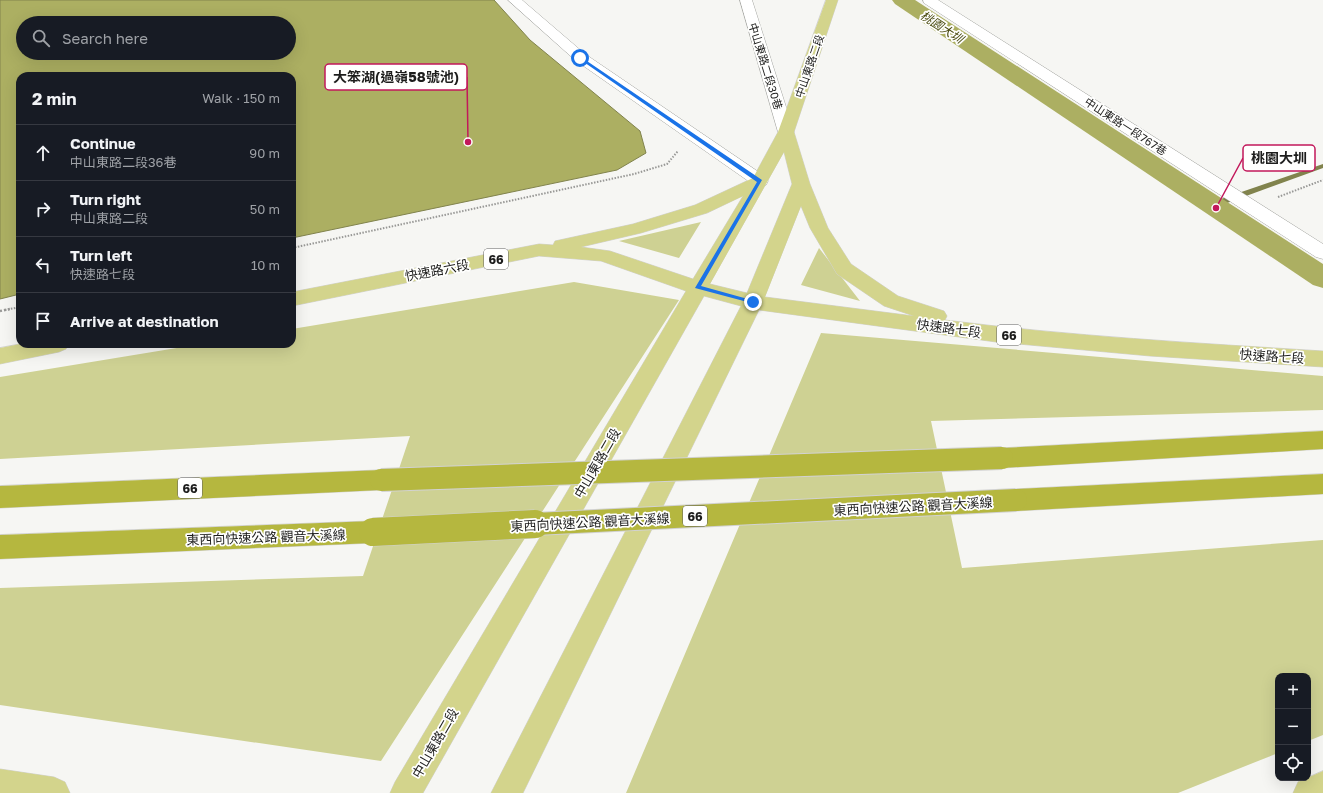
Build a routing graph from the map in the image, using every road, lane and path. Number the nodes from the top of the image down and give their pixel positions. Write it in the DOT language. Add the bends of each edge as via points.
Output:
graph roads {
  1 [pos="514,0"];
  2 [pos="746,0"];
  3 [pos="832,0"];
  4 [pos="929,0"];
  5 [pos="961,6"];
  6 [pos="989,38"];
  7 [pos="786,132"];
  8 [pos="691,135"];
  9 [pos="1323,180"];
  10 [pos="760,181"];
  11 [pos="801,184"];
  12 [pos="1249,205"];
  13 [pos="296,247"];
  14 [pos="539,250"];
  15 [pos="1323,253"];
  16 [pos="698,288"];
  17 [pos="296,297"];
  18 [pos="753,302"];
  19 [pos="16,308"];
  20 [pos="0,311"];
  21 [pos="996,334"];
  22 [pos="39,348"];
  23 [pos="0,356"];
  24 [pos="1323,359"];
  25 [pos="1323,440"];
  26 [pos="1323,484"];
  27 [pos="0,497"];
  28 [pos="0,547"];
  29 [pos="0,784"];
  30 [pos="1323,787"];
  31 [pos="54,793"];
  32 [pos="406,793"];
  33 [pos="507,793"];
  34 [pos="1309,793"];
  1 -- 8 [label="street" via="580,58"];
  2 -- 7 [label="street, 中山東路二段30巷"];
  3 -- 7 [label="main road, 中山東路二段"];
  4 -- 6 [label="street, 中山東路一段767巷"];
  5 -- 6 [label="street"];
  6 -- 12 [label="street, 中山東路一段767巷"];
  7 -- 10 [label="main road, 中山東路二段"];
  7 -- 11 [label="main road"];
  8 -- 10 [label="street"];
  8 -- 13 [label="path" via="667,164 634,174"];
  9 -- 12 [label="path"];
  10 -- 14 [label="main road" via="701,209 635,229"];
  10 -- 16 [label="main road, 中山東路二段"];
  11 -- 18 [label="main road"];
  11 -- 21 [label="main road" via="819,228 844,269 891,301"];
  12 -- 15 [label="street, 中山東路一段767巷"];
  14 -- 16 [label="main road, 快速路六段 / 66" via="603,255"];
  14 -- 17 [label="main road, 快速路六段 / 66"];
  16 -- 18 [label="main road, 快速路七段 / 66"];
  16 -- 32 [label="main road, 中山東路二段"];
  18 -- 21 [label="main road, 快速路七段 / 66"];
  18 -- 33 [label="main road"];
  19 -- 20 [label="path"];
  21 -- 24 [label="main road, 快速路七段 / 66" via="1150,348"];
  22 -- 23 [label="main road"];
  25 -- 27 [label="highway, 66, bridge" via="1002,458 381,480"];
  26 -- 28 [label="highway, 東西向快速公路 觀音大溪線 / 66, bridge" via="373,532"];
  29 -- 31 [label="main road"];
  30 -- 34 [label="main road"];
}
